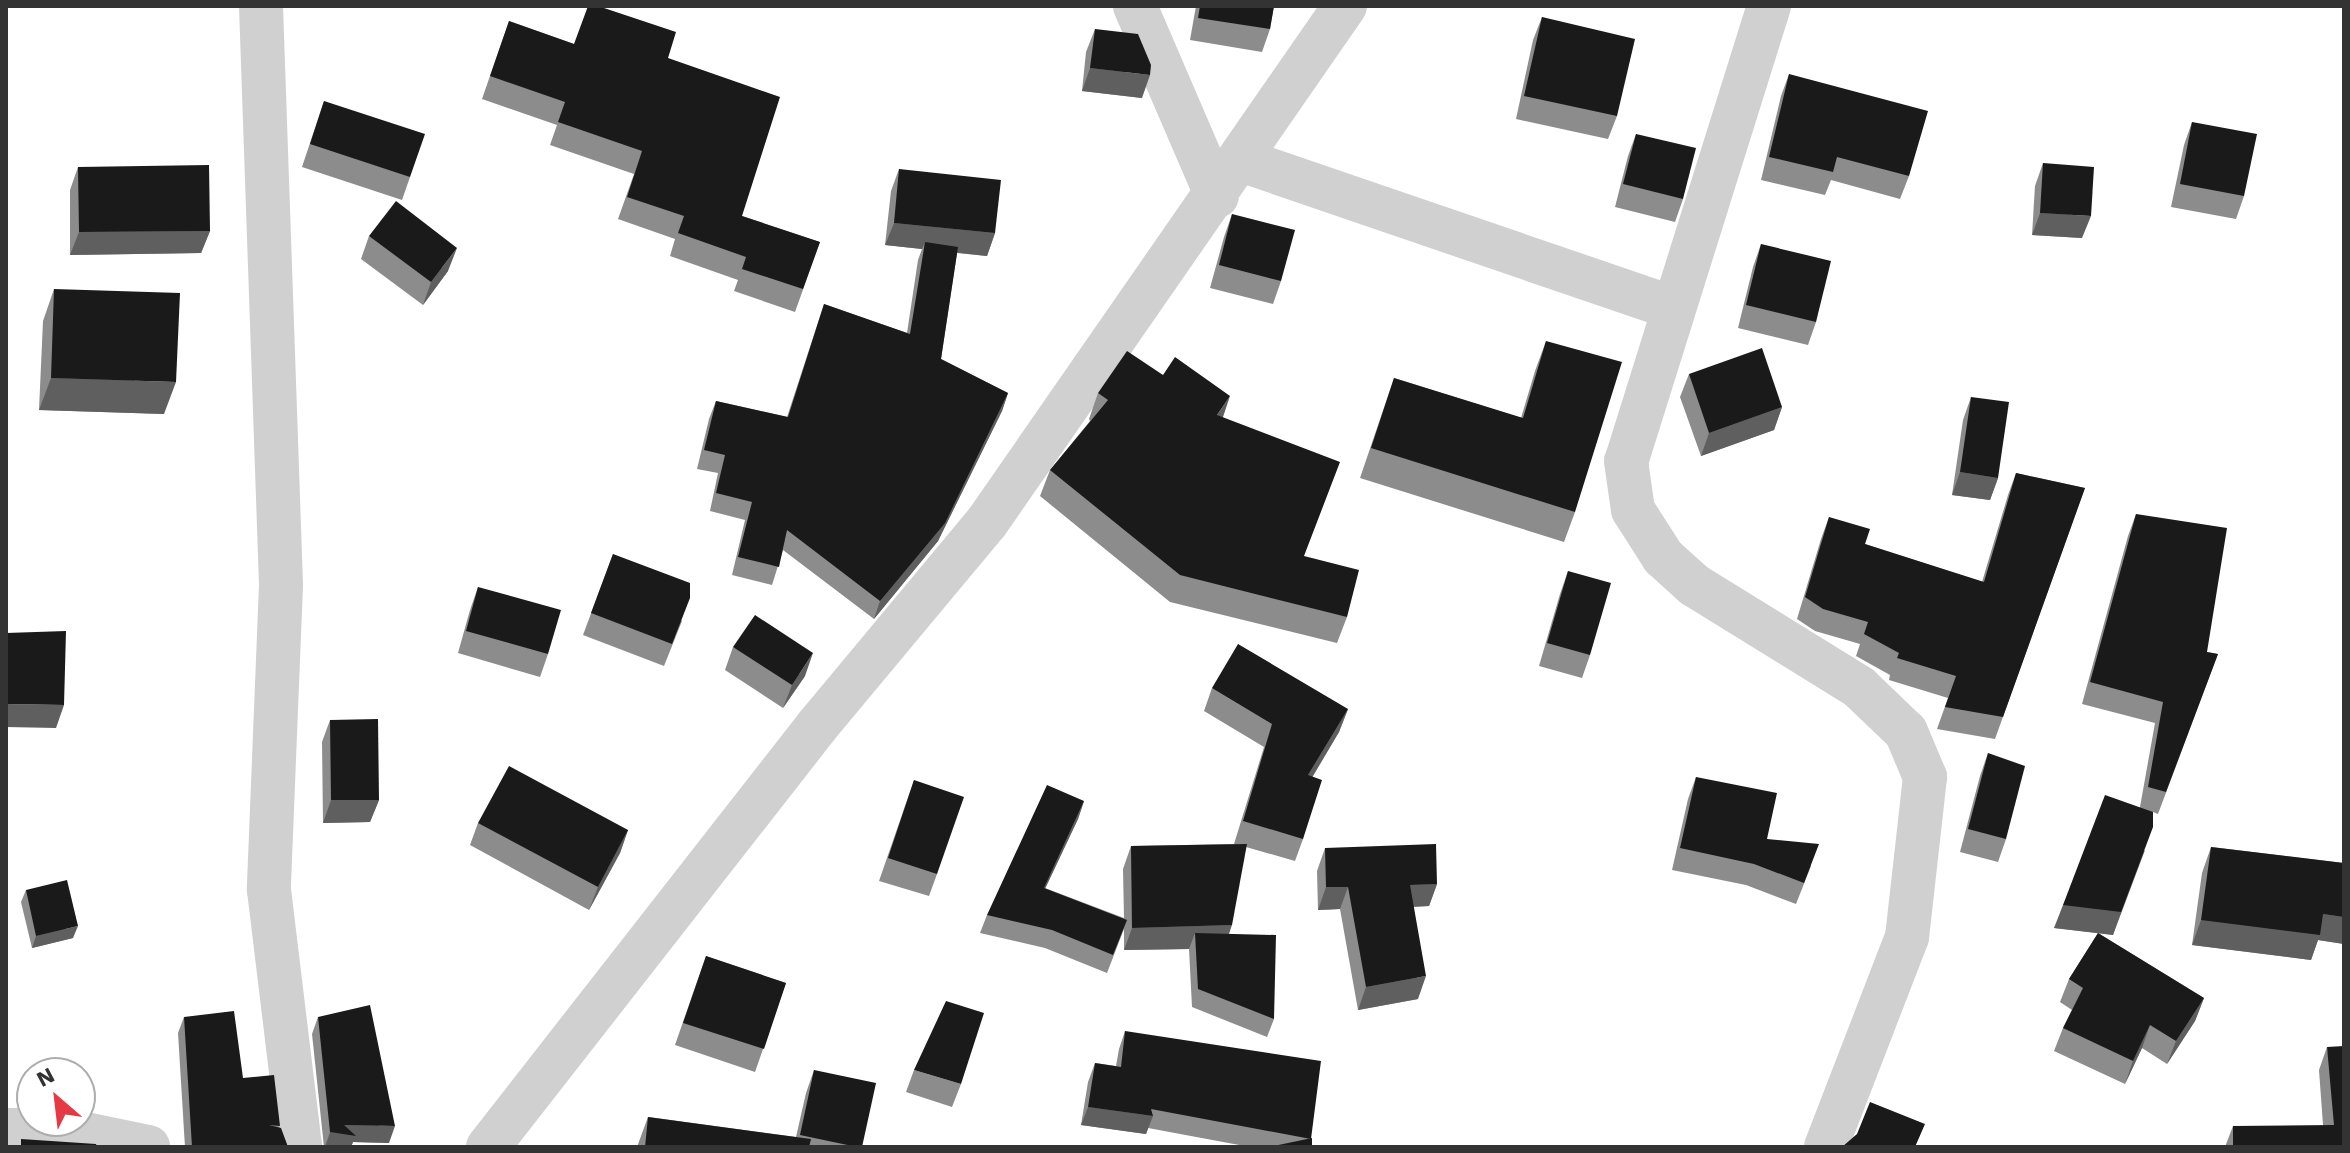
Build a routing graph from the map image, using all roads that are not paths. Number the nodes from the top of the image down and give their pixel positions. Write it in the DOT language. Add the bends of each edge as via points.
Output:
graph roads {
  1 [pos="261,6"];
  2 [pos="1135,6"];
  3 [pos="1345,6"];
  4 [pos="1769,6"];
  5 [pos="1241,160"];
  6 [pos="1217,196"];
  7 [pos="1673,308"];
  8 [pos="6,1130"];
  9 [pos="148,1147"];
  10 [pos="300,1147"];
  11 [pos="488,1147"];
  12 [pos="1826,1147"];
  1 -- 10 [label="street" via="281,585 269,890"];
  2 -- 6 [label="street"];
  3 -- 5 [label="street"];
  4 -- 7 [label="street"];
  5 -- 6 [label="street"];
  5 -- 7 [label="street"];
  6 -- 11 [label="street" via="987,522 817,726"];
  7 -- 12 [label="street" via="1626,461 1633,510 1663,557 1694,585 1859,687 1906,732 1925,777 1907,937"];
  8 -- 9 [label="street" via="66,1130"];
}
